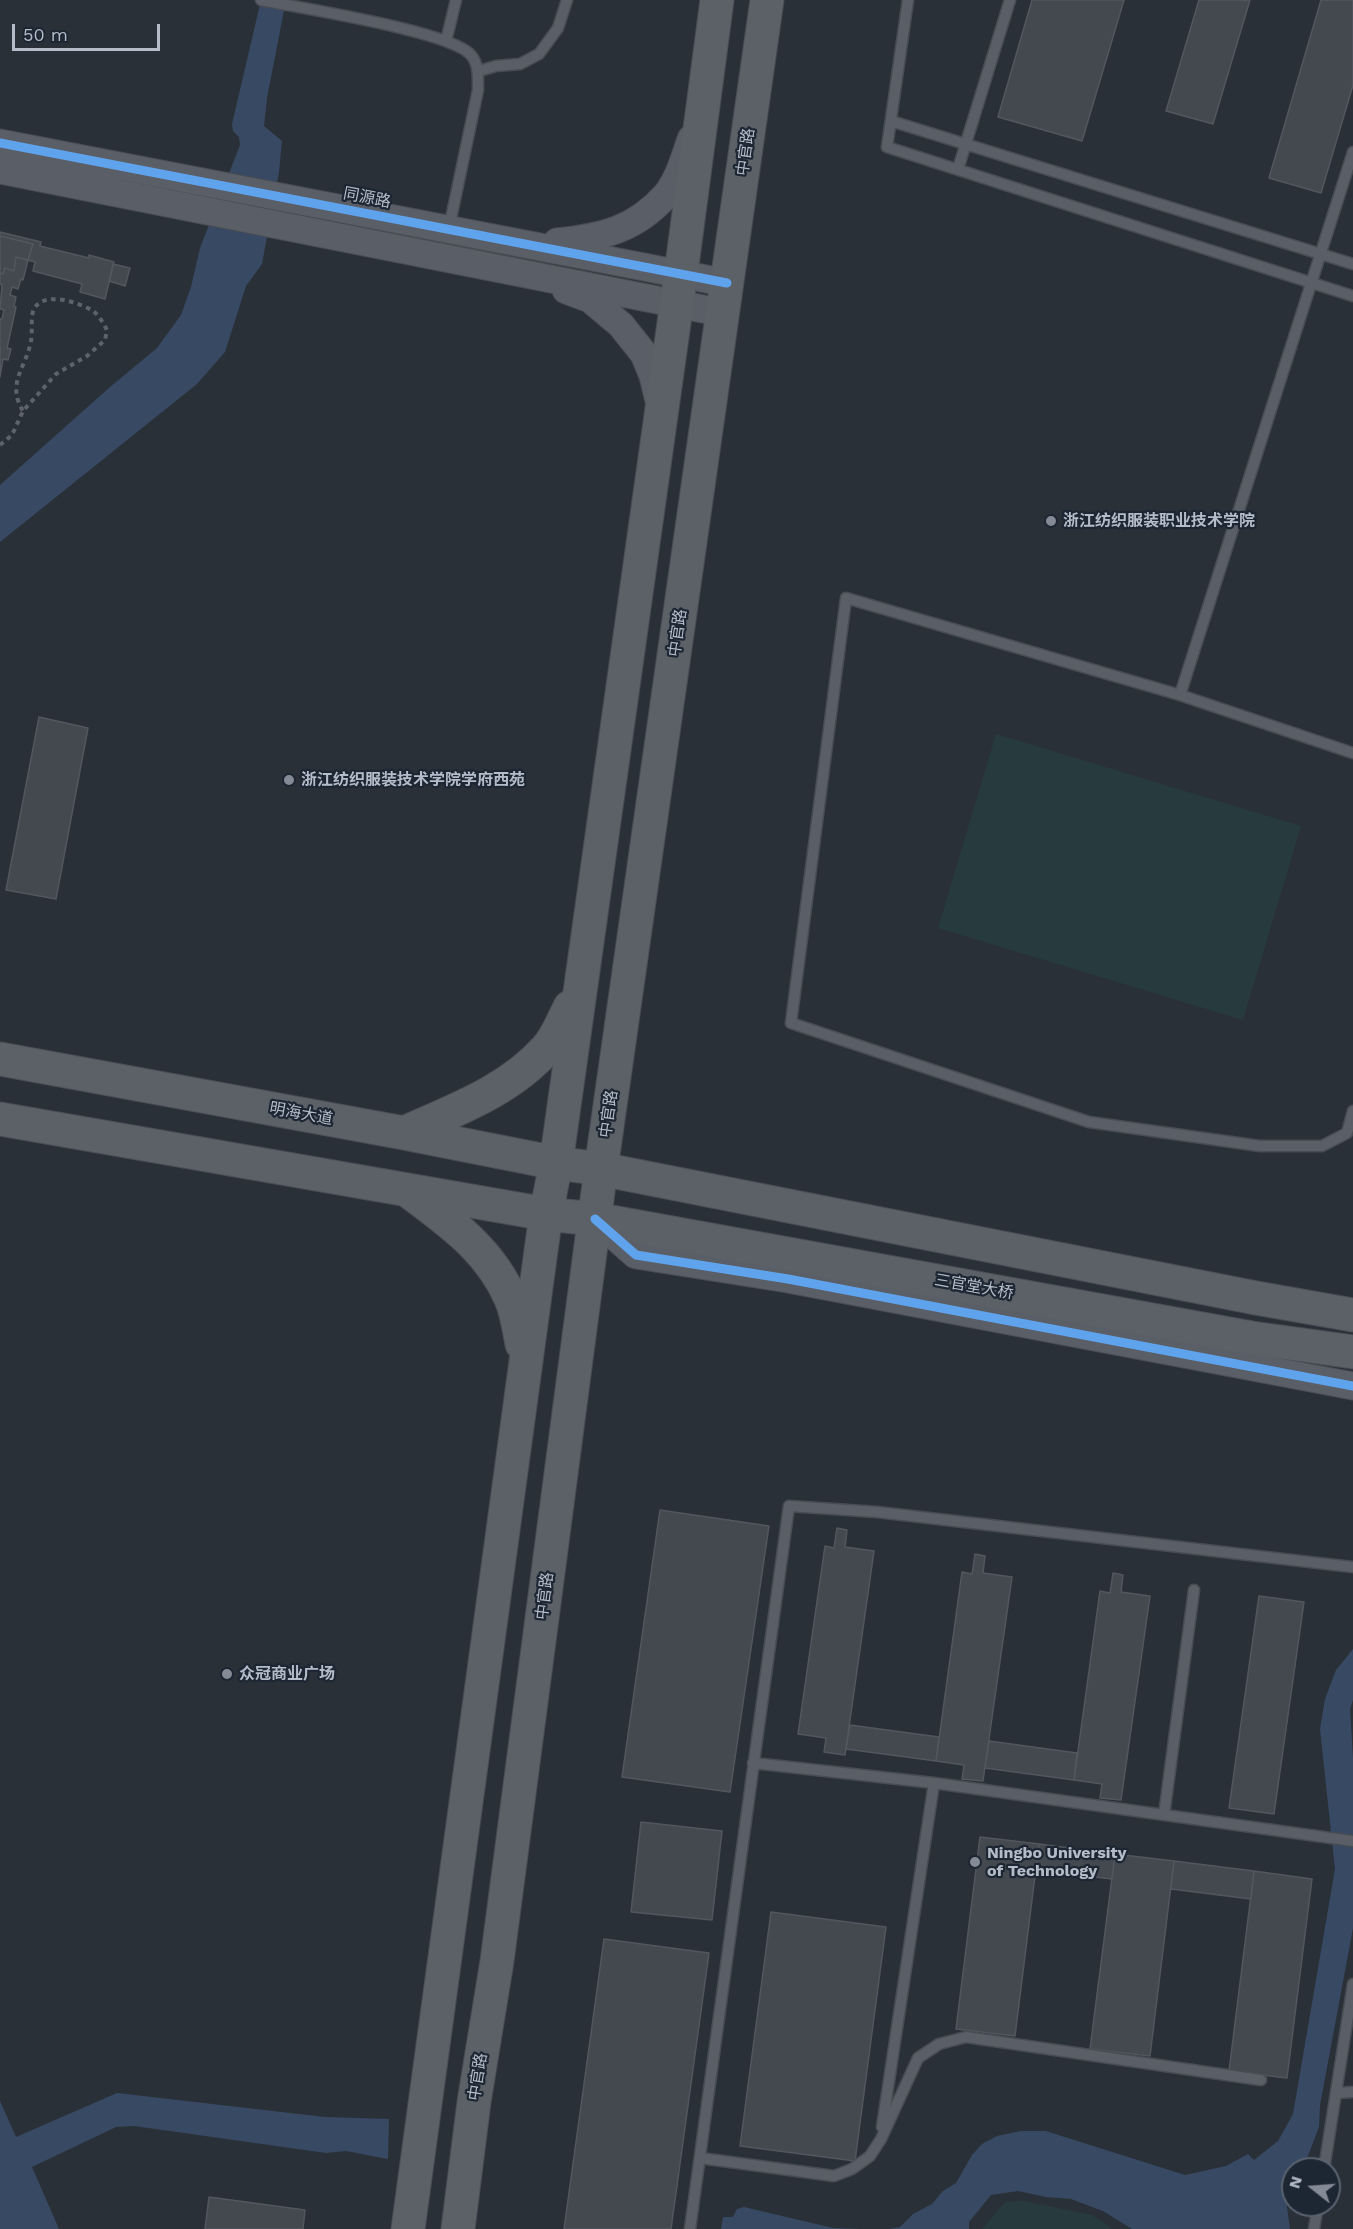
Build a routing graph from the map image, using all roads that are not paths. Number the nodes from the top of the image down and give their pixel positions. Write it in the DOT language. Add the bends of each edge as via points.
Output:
graph roads {
  1 [pos="261,0"];
  2 [pos="456,0"];
  3 [pos="567,0"];
  4 [pos="717,0"];
  5 [pos="767,0"];
  6 [pos="908,0"];
  7 [pos="1010,0"];
  8 [pos="446,41"];
  9 [pos="479,71"];
  10 [pos="701,113"];
  11 [pos="891,121"];
  12 [pos="0,143"];
  13 [pos="965,144"];
  14 [pos="1353,152"];
  15 [pos="958,169"];
  16 [pos="0,170"];
  17 [pos="448,228"];
  18 [pos="531,244"];
  19 [pos="1320,254"];
  20 [pos="1353,264"];
  21 [pos="526,273"];
  22 [pos="1311,283"];
  23 [pos="679,288"];
  24 [pos="1353,296"];
  25 [pos="725,298"];
  26 [pos="661,411"];
  27 [pos="1180,695"];
  28 [pos="1353,753"];
  29 [pos="580,987"];
  30 [pos="0,1059"];
  31 [pos="1353,1111"];
  32 [pos="0,1119"];
  33 [pos="404,1133"];
  34 [pos="556,1163"];
  35 [pos="601,1169"];
  36 [pos="405,1188"];
  37 [pos="546,1214"];
  38 [pos="595,1219"];
  39 [pos="1353,1315"];
  40 [pos="1353,1352"];
  41 [pos="526,1361"];
  42 [pos="1353,1386"];
  43 [pos="1353,1567"];
  44 [pos="1194,1590"];
  45 [pos="753,1763"];
  46 [pos="933,1783"];
  47 [pos="1164,1815"];
  48 [pos="1353,1841"];
  49 [pos="1353,1984"];
  50 [pos="1261,2080"];
  51 [pos="1353,2092"];
  52 [pos="1336,2093"];
  53 [pos="880,2139"];
  54 [pos="1326,2157"];
  55 [pos="700,2158"];
  56 [pos="408,2229"];
  57 [pos="458,2229"];
  58 [pos="690,2229"];
  1 -- 8 [label="lane"];
  2 -- 8 [label="lane"];
  3 -- 9 [label="lane" via="558,28 539,54 520,64"];
  4 -- 10 [label="main road"];
  5 -- 25 [label="main road, 中官路"];
  6 -- 11 [label="lane"];
  7 -- 13 [label="lane"];
  8 -- 9 [label="lane" via="471,55"];
  9 -- 17 [label="lane"];
  10 -- 18 [label="street" via="667,194 642,217 619,231"];
  10 -- 23 [label="main road"];
  11 -- 13 [label="lane"];
  11 -- 15 [label="lane" via="887,147"];
  12 -- 17 [label="street, 同源路"];
  13 -- 15 [label="lane"];
  13 -- 19 [label="lane"];
  14 -- 19 [label="lane"];
  15 -- 22 [label="lane"];
  16 -- 21 [label="street, 同源路"];
  17 -- 18 [label="street, 同源路"];
  18 -- 23 [label="street, 同源路"];
  19 -- 20 [label="lane"];
  19 -- 22 [label="lane"];
  21 -- 23 [label="street, 同源路"];
  21 -- 26 [label="street" via="590,299 621,325 644,354"];
  22 -- 24 [label="lane"];
  22 -- 27 [label="lane"];
  23 -- 25 [label="street, 同源路"];
  23 -- 26 [label="main road"];
  25 -- 35 [label="main road, 中官路"];
  26 -- 29 [label="main road"];
  27 -- 28 [label="lane"];
  27 -- 31 [label="lane" via="846,598 791,1023 1089,1122 1260,1146 1322,1146 1347,1133"];
  29 -- 33 [label="main road" via="548,1047 511,1080 484,1097"];
  29 -- 34 [label="main road"];
  30 -- 33 [label="main road, 明海大道"];
  32 -- 36 [label="main road"];
  33 -- 34 [label="main road, 明海大道"];
  34 -- 35 [label="main road, 明海大道"];
  34 -- 37 [label="main road"];
  35 -- 38 [label="main road, 中官路"];
  35 -- 39 [label="main road"];
  36 -- 37 [label="main road"];
  36 -- 41 [label="main road" via="460,1229 494,1268 512,1301"];
  37 -- 38 [label="main road"];
  37 -- 41 [label="main road"];
  38 -- 40 [label="main road, 三官堂大桥" via="1252,1338"];
  38 -- 42 [label="street" via="636,1255 800,1281"];
  38 -- 57 [label="main road, 中官路"];
  41 -- 56 [label="main road"];
  43 -- 45 [label="lane" via="789,1506"];
  44 -- 47 [label="lane"];
  45 -- 46 [label="lane"];
  45 -- 55 [label="lane"];
  46 -- 47 [label="lane"];
  46 -- 53 [label="lane"];
  47 -- 48 [label="lane"];
  49 -- 52 [label="lane"];
  50 -- 53 [label="lane" via="966,2037 939,2044 918,2058"];
  51 -- 52 [label="lane"];
  52 -- 54 [label="lane"];
  53 -- 55 [label="lane" via="870,2156 834,2176"];
  55 -- 58 [label="lane"];
}
